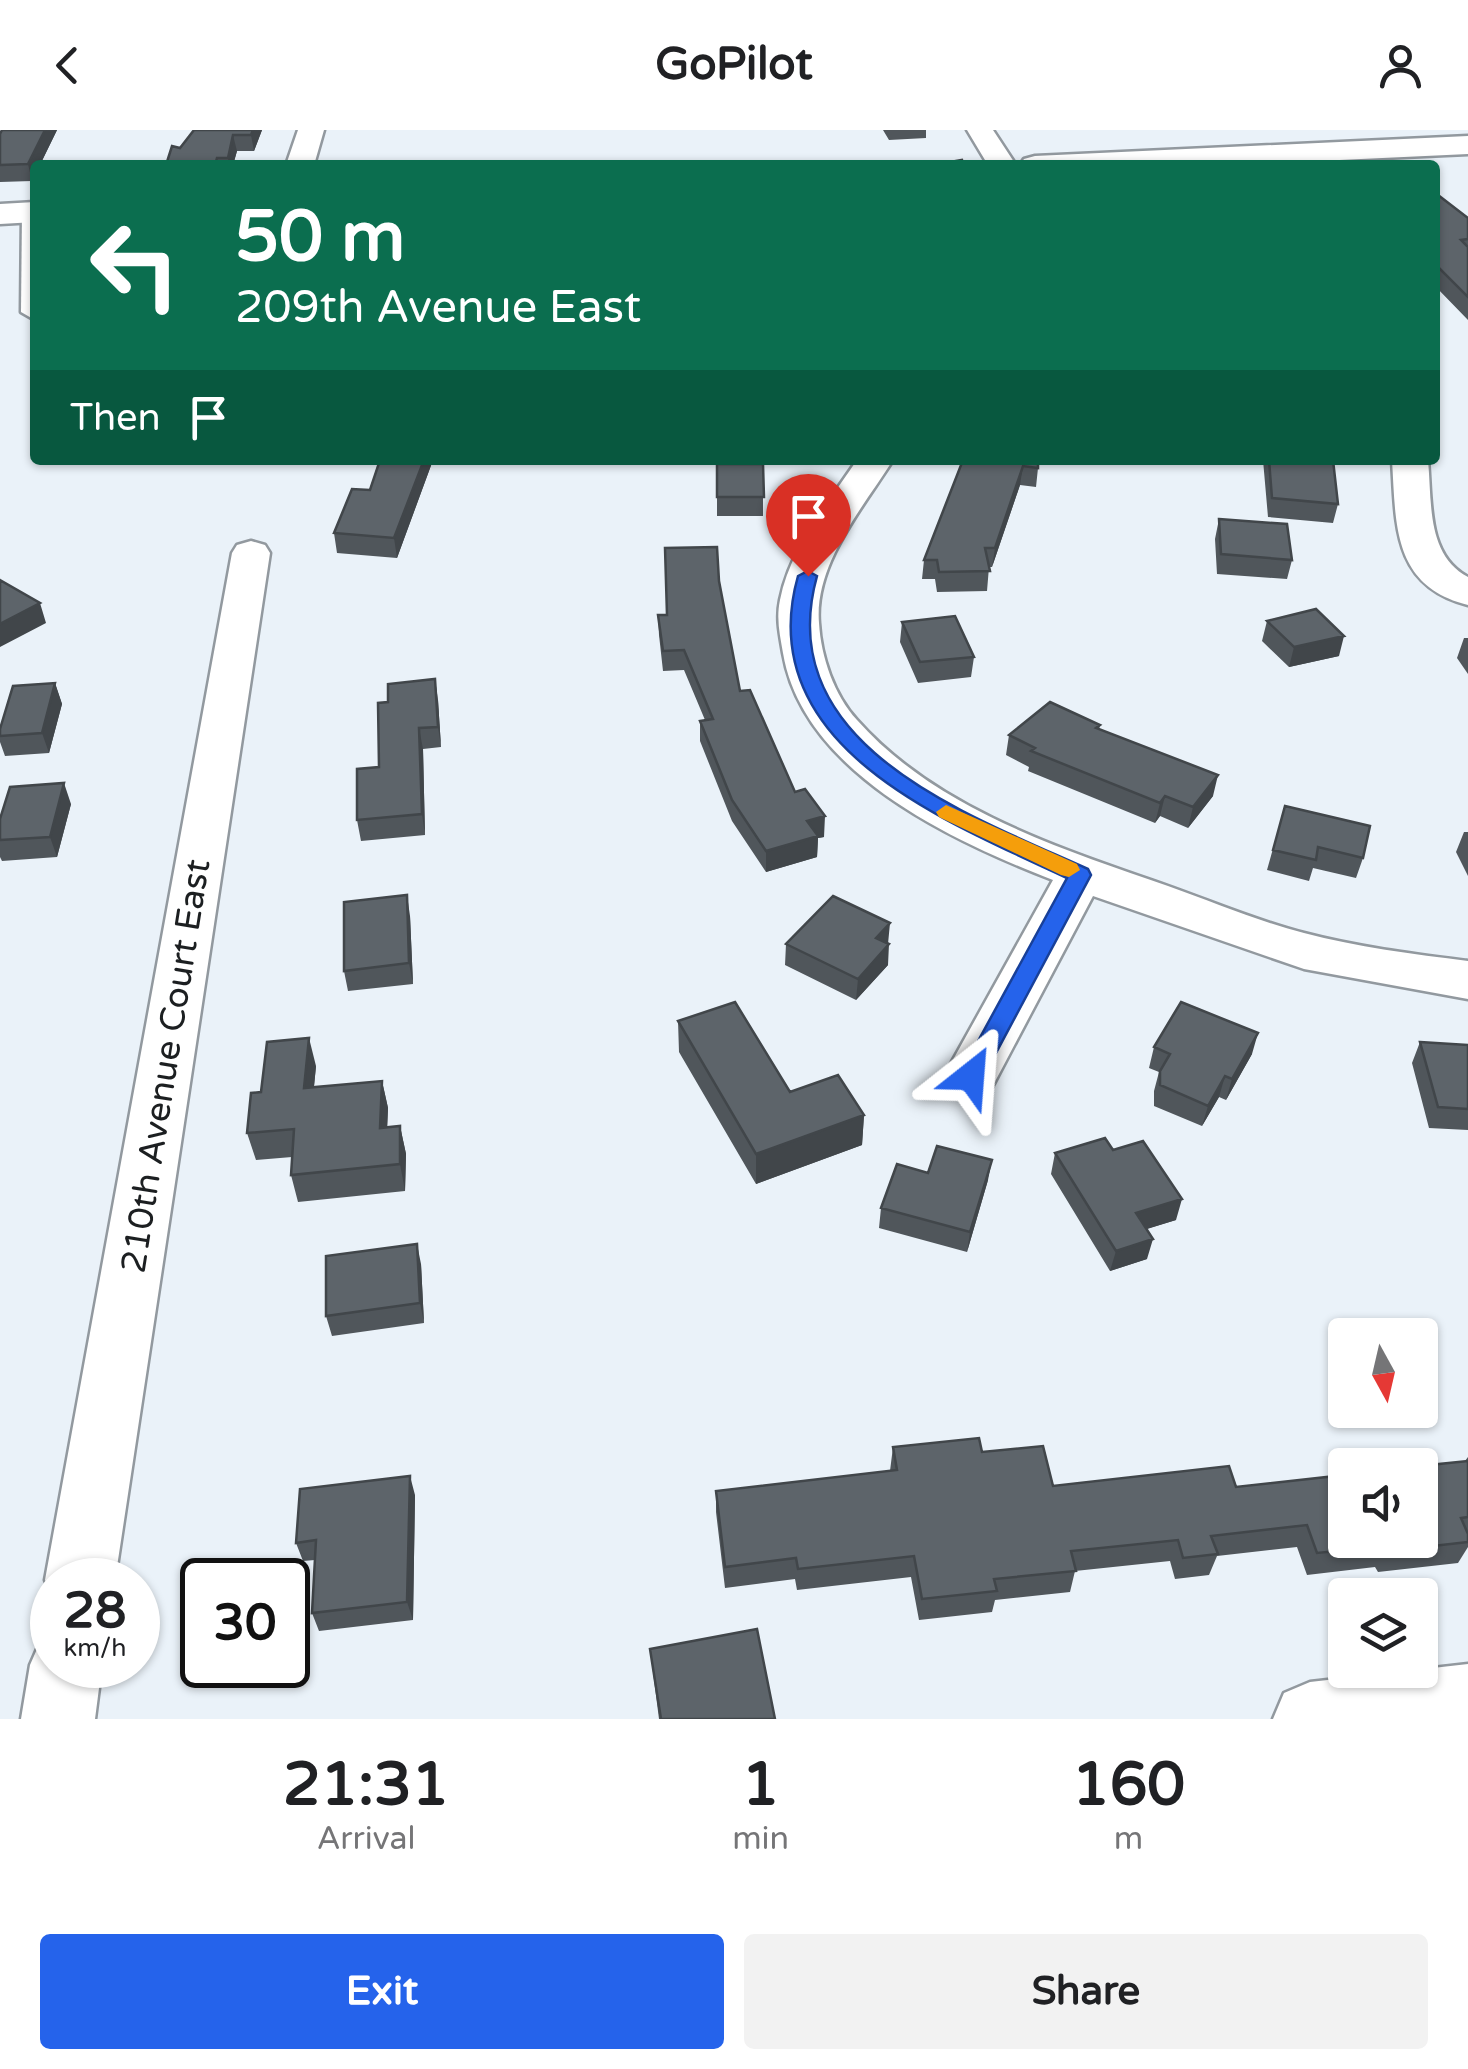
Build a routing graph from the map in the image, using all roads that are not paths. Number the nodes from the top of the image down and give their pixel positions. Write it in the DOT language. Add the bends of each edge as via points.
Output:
graph roads {
  1 [pos="311,130"];
  2 [pos="980,130"];
  3 [pos="1468,145"];
  4 [pos="302,160"];
  5 [pos="999,160"];
  6 [pos="1144,160"];
  7 [pos="21,213"];
  8 [pos="30,312"];
  9 [pos="872,465"];
  10 [pos="1411,465"];
  11 [pos="251,553"];
  12 [pos="1455,587"];
  13 [pos="1080,875"];
  14 [pos="1468,980"];
  15 [pos="971,1076"];
  16 [pos="84,1558"];
  17 [pos="63,1688"];
  18 [pos="1468,1701"];
  19 [pos="58,1719"];
  20 [pos="1310,1719"];
  1 -- 4 [label="street"];
  2 -- 5 [label="street"];
  3 -- 6 [label="street"];
  7 -- 8 [label="lane"];
  9 -- 13 [label="street" via="822,545 798,608 801,652 821,704 859,752 890,777 954,816"];
  10 -- 12 [label="street" via="1422,556 1430,572"];
  11 -- 16 [label="street, 210th Avenue Court East"];
  13 -- 14 [label="street" via="1303,950"];
  13 -- 15 [label="street"];
  17 -- 19 [label="street"];
  18 -- 20 [label="street"];
}
